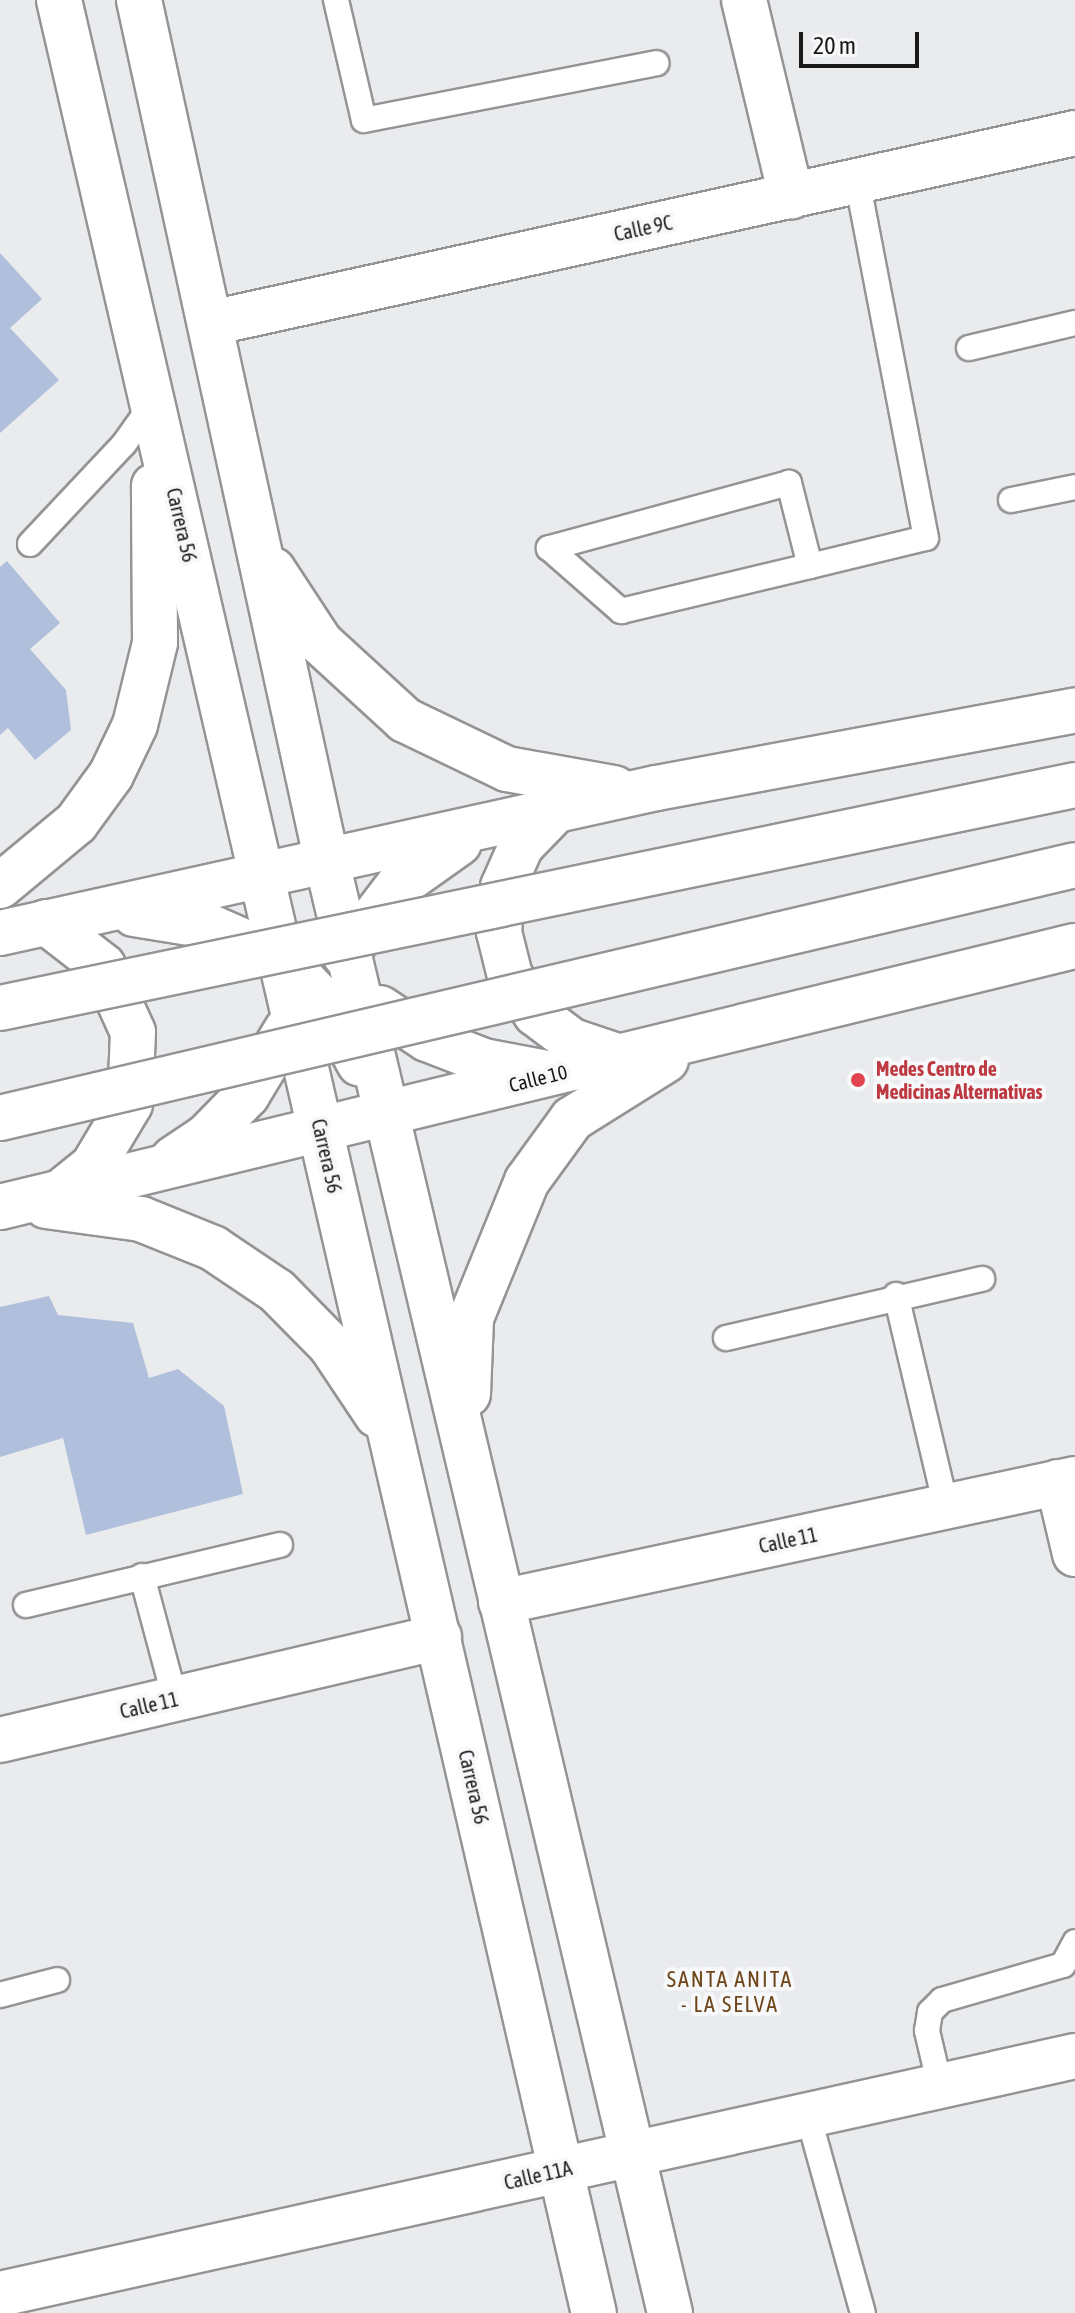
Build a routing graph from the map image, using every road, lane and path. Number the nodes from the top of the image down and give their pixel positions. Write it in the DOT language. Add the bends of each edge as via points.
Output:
graph roads {
  1 [pos="59,0"];
  2 [pos="139,0"];
  3 [pos="336,0"];
  4 [pos="744,0"];
  5 [pos="657,63"];
  6 [pos="1075,133"];
  7 [pos="857,181"];
  8 [pos="791,196"];
  9 [pos="211,323"];
  10 [pos="1075,323"];
  11 [pos="969,348"];
  12 [pos="153,403"];
  13 [pos="1075,487"];
  14 [pos="1011,500"];
  15 [pos="248,509"];
  16 [pos="30,544"];
  17 [pos="810,566"];
  18 [pos="1075,710"];
  19 [pos="1075,785"];
  20 [pos="656,788"];
  21 [pos="553,813"];
  22 [pos="493,827"];
  23 [pos="327,862"];
  24 [pos="1075,865"];
  25 [pos="265,875"];
  26 [pos="0,886"];
  27 [pos="100,912"];
  28 [pos="46,922"];
  29 [pos="0,933"];
  30 [pos="1075,946"];
  31 [pos="322,980"];
  32 [pos="0,1008"];
  33 [pos="714,1036"];
  34 [pos="620,1057"];
  35 [pos="553,1075"];
  36 [pos="387,1115"];
  37 [pos="0,1118"];
  38 [pos="320,1131"];
  39 [pos="156,1170"];
  40 [pos="65,1189"];
  41 [pos="0,1208"];
  42 [pos="982,1279"];
  43 [pos="896,1295"];
  44 [pos="726,1338"];
  45 [pos="403,1481"];
  46 [pos="1067,1481"];
  47 [pos="946,1506"];
  48 [pos="481,1515"];
  49 [pos="280,1545"];
  50 [pos="1075,1554"];
  51 [pos="142,1576"];
  52 [pos="501,1602"];
  53 [pos="26,1605"];
  54 [pos="439,1637"];
  55 [pos="175,1699"];
  56 [pos="0,1740"];
  57 [pos="1075,1942"];
  58 [pos="57,1980"];
  59 [pos="0,1995"];
  60 [pos="1075,2056"];
  61 [pos="940,2086"];
  62 [pos="808,2115"];
  63 [pos="632,2154"];
  64 [pos="562,2169"];
  65 [pos="5,2290"];
  66 [pos="594,2313"];
  67 [pos="670,2313"];
  68 [pos="863,2313"];
  1 -- 12 [label="street, Carrera 56"];
  2 -- 9 [label="street, Carrera 56"];
  3 -- 5 [label="lane" via="364,120"];
  4 -- 8 [label="street"];
  6 -- 7 [label="street, Calle 9C"];
  7 -- 8 [label="street, Calle 9C"];
  7 -- 17 [label="lane" via="926,538"];
  8 -- 9 [label="street, Calle 9C"];
  9 -- 15 [label="street, Carrera 56"];
  10 -- 11 [label="lane"];
  12 -- 16 [label="lane" via="124,444"];
  12 -- 25 [label="street, Carrera 56"];
  12 -- 26 [label="street" via="157,620 143,703 91,803 42,856"];
  13 -- 14 [label="lane"];
  15 -- 20 [label="street" via="298,612 347,671 405,720 472,756 543,779"];
  15 -- 23 [label="street, Carrera 56"];
  17 -- 17 [label="lane" via="621,611 549,548 789,483"];
  18 -- 20 [label="street"];
  19 -- 32 [label="street, bridge"];
  20 -- 21 [label="street"];
  21 -- 22 [label="street"];
  21 -- 34 [label="street" via="521,846 503,887 499,932 510,976 536,1014 572,1041"];
  22 -- 23 [label="street"];
  22 -- 31 [label="street" via="441,852 397,887"];
  23 -- 25 [label="street"];
  23 -- 31 [label="street, Carrera 56"];
  24 -- 37 [label="street, bridge"];
  25 -- 27 [label="street"];
  25 -- 31 [label="street, Carrera 56"];
  27 -- 28 [label="street"];
  27 -- 31 [label="street" via="208,926"];
  28 -- 29 [label="street"];
  28 -- 40 [label="street" via="103,966 133,1032 130,1104 93,1166"];
  30 -- 33 [label="street, Calle 10"];
  31 -- 35 [label="street" via="427,1039 484,1061"];
  31 -- 36 [label="street, Carrera 56"];
  31 -- 38 [label="street, Carrera 56"];
  31 -- 39 [label="street" via="247,1095 206,1137"];
  33 -- 34 [label="street, Calle 10"];
  33 -- 48 [label="street" via="637,1074 572,1119 527,1181 471,1318 468,1391"];
  34 -- 35 [label="street, Calle 10"];
  35 -- 36 [label="street, Calle 10"];
  36 -- 38 [label="street, Calle 10"];
  36 -- 48 [label="street, Carrera 56"];
  38 -- 39 [label="street, Calle 10"];
  38 -- 45 [label="street, Carrera 56"];
  39 -- 40 [label="street, Calle 10"];
  40 -- 41 [label="street, Calle 10"];
  41 -- 45 [label="street" via="66,1205 141,1219 239,1265 277,1291 331,1346 374,1410"];
  42 -- 43 [label="lane"];
  43 -- 44 [label="lane"];
  43 -- 47 [label="lane"];
  45 -- 54 [label="street, Carrera 56"];
  46 -- 47 [label="street, Calle 11"];
  46 -- 50 [label="street"];
  47 -- 52 [label="street, Calle 11"];
  48 -- 52 [label="street, Carrera 56"];
  49 -- 51 [label="lane"];
  51 -- 53 [label="lane"];
  51 -- 55 [label="lane"];
  52 -- 63 [label="street, Carrera 56"];
  54 -- 55 [label="street, Calle 11"];
  54 -- 64 [label="street, Carrera 56"];
  55 -- 56 [label="street, Calle 11"];
  57 -- 61 [label="lane" via="1063,1965 942,2000 930,2012 927,2031"];
  58 -- 59 [label="lane"];
  60 -- 61 [label="street, Calle 11A"];
  61 -- 62 [label="street, Calle 11A"];
  62 -- 63 [label="street, Calle 11A"];
  62 -- 68 [label="lane"];
  63 -- 64 [label="street, Calle 11A"];
  63 -- 67 [label="street, Carrera 56"];
  64 -- 65 [label="street, Calle 11A"];
  64 -- 66 [label="street, Carrera 56"];
}
